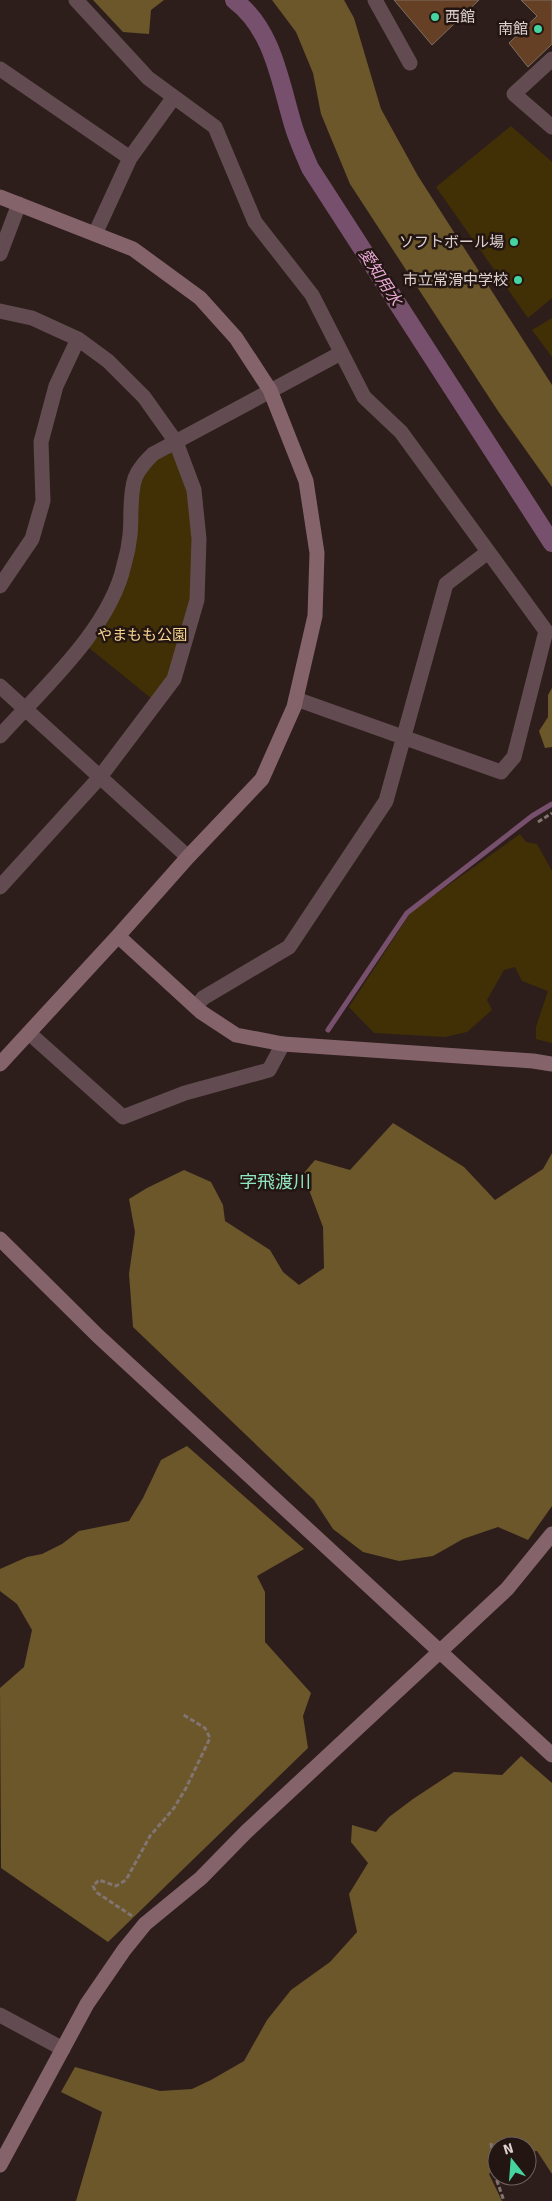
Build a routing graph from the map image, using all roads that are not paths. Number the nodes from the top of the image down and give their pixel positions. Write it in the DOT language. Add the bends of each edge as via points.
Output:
graph roads {
  1 [pos="76,0"];
  2 [pos="376,0"];
  3 [pos="552,59"];
  4 [pos="410,63"];
  5 [pos="0,69"];
  6 [pos="174,97"];
  7 [pos="552,127"];
  8 [pos="130,158"];
  9 [pos="0,197"];
  10 [pos="19,204"];
  11 [pos="95,234"];
  12 [pos="0,254"];
  13 [pos="0,311"];
  14 [pos="78,339"];
  15 [pos="341,353"];
  16 [pos="270,390"];
  17 [pos="176,442"];
  18 [pos="488,552"];
  19 [pos="0,586"];
  20 [pos="0,686"];
  21 [pos="296,699"];
  22 [pos="25,709"];
  23 [pos="0,736"];
  24 [pos="404,737"];
  25 [pos="100,777"];
  26 [pos="188,856"];
  27 [pos="0,887"];
  28 [pos="118,936"];
  29 [pos="196,1007"];
  30 [pos="29,1033"];
  31 [pos="283,1044"];
  32 [pos="0,1064"];
  33 [pos="552,1064"];
  34 [pos="0,1239"];
  35 [pos="552,1534"];
  36 [pos="438,1651"];
  37 [pos="552,1755"];
  38 [pos="0,2015"];
  39 [pos="63,2049"];
  40 [pos="0,2165"];
  1 -- 6 [label="street" via="136,68"];
  2 -- 4 [label="street"];
  3 -- 7 [label="street" via="514,94"];
  5 -- 8 [label="street"];
  6 -- 8 [label="street"];
  6 -- 15 [label="street" via="210,121 217,130 255,222 312,295"];
  8 -- 11 [label="street"];
  9 -- 10 [label="street"];
  10 -- 11 [label="street"];
  10 -- 12 [label="street"];
  11 -- 16 [label="street" via="133,249 200,298 236,338"];
  13 -- 14 [label="street" via="32,318"];
  14 -- 17 [label="street" via="108,361 144,397"];
  14 -- 19 [label="street" via="56,386 41,442 42,501 32,540"];
  15 -- 16 [label="street"];
  15 -- 18 [label="street" via="364,397 400,432"];
  16 -- 17 [label="street"];
  16 -- 21 [label="street" via="306,481 317,553 315,616"];
  17 -- 22 [label="street" via="150,457 136,477 130,537 124,566 110,604 83,644"];
  17 -- 25 [label="street" via="194,490 199,539 197,600 174,679"];
  18 -- 24 [label="street" via="446,584"];
  18 -- 24 [label="street" via="546,631 514,757 501,772"];
  20 -- 22 [label="street"];
  21 -- 24 [label="street"];
  21 -- 26 [label="street" via="262,779"];
  22 -- 23 [label="street"];
  22 -- 25 [label="street"];
  24 -- 29 [label="street" via="386,801 289,947 203,998"];
  25 -- 26 [label="street"];
  25 -- 27 [label="street"];
  26 -- 28 [label="street"];
  28 -- 29 [label="street"];
  28 -- 30 [label="street"];
  29 -- 31 [label="street" via="236,1035"];
  30 -- 31 [label="street" via="123,1117 186,1093 269,1070"];
  30 -- 32 [label="street"];
  31 -- 33 [label="street"];
  34 -- 36 [label="street" via="98,1336"];
  35 -- 36 [label="street" via="506,1590"];
  36 -- 37 [label="street"];
  36 -- 39 [label="street" via="200,1878 145,1924 87,2004"];
  38 -- 39 [label="street"];
  39 -- 40 [label="street"];
}
